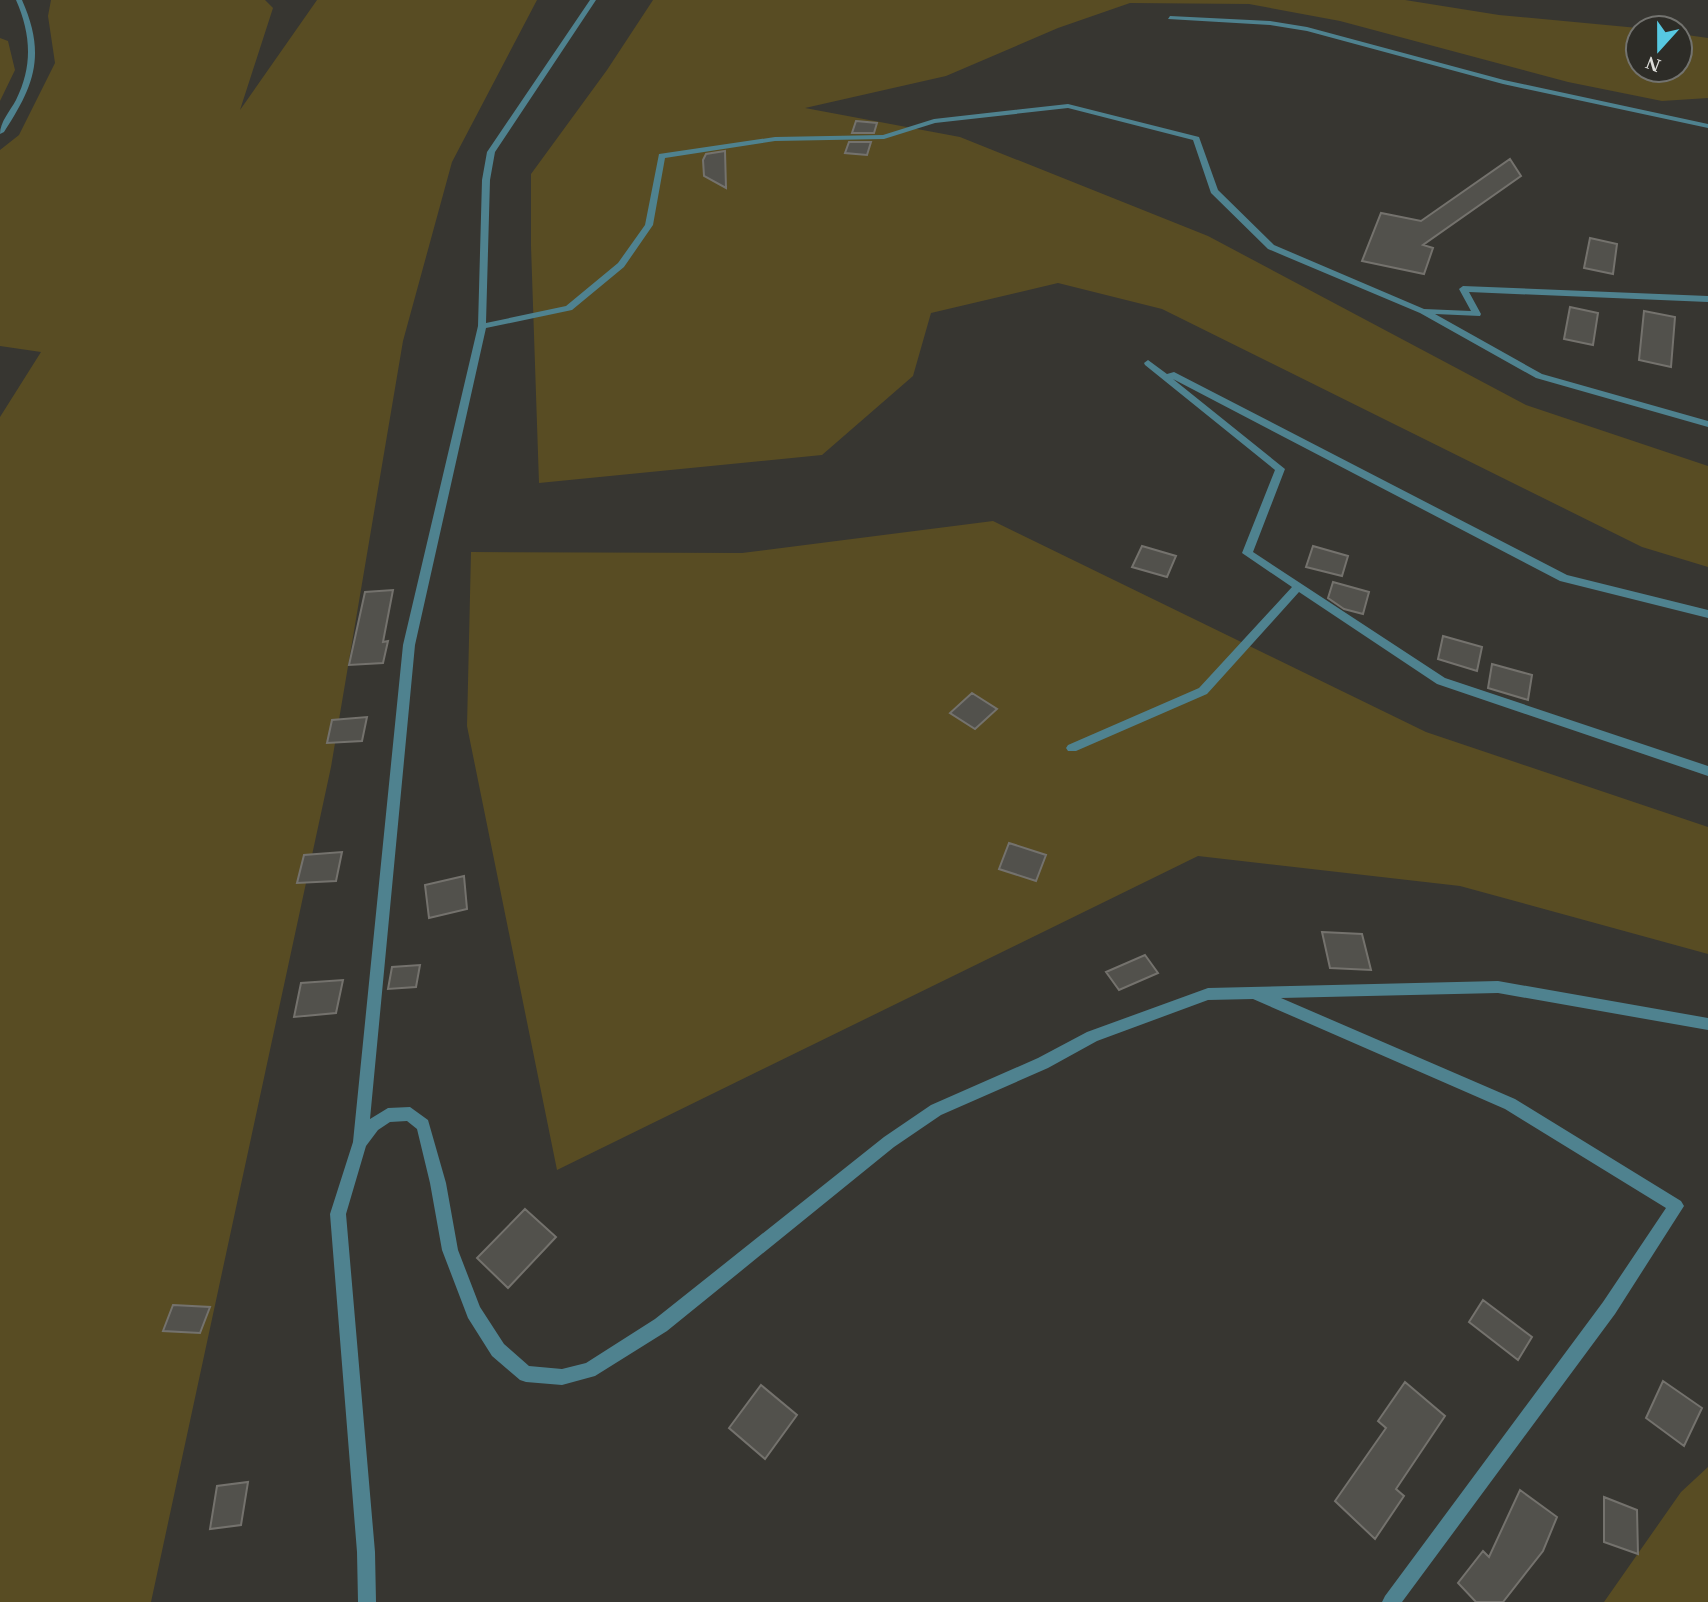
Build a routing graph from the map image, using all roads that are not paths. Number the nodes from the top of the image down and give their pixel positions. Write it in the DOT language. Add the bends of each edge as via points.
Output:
graph roads {
  1 [pos="19,0"];
  2 [pos="593,0"];
  3 [pos="1170,18"];
  4 [pos="1708,126"];
  5 [pos="0,132"];
  6 [pos="1708,299"];
  7 [pos="1423,311"];
  8 [pos="482,326"];
  9 [pos="1708,424"];
  10 [pos="1298,587"];
  11 [pos="1708,614"];
  12 [pos="1072,748"];
  13 [pos="1708,771"];
  14 [pos="1251,992"];
  15 [pos="1708,1024"];
  16 [pos="360,1142"];
  17 [pos="366,1602"];
  18 [pos="1391,1602"];
  1 -- 5 [label="lane" via="34,47 26,89"];
  2 -- 8 [label="lane" via="491,152 486,180"];
  3 -- 4 [label="lane" via="1307,29 1503,82"];
  6 -- 7 [label="lane" via="1463,289 1477,314"];
  7 -- 8 [label="lane" via="1270,247 1214,191 1196,139 1068,106 934,121 884,137 775,139 662,156 649,225 621,265 569,308"];
  7 -- 9 [label="lane" via="1539,376"];
  8 -- 16 [label="lane" via="409,645"];
  10 -- 11 [label="lane" via="1247,554 1280,469 1148,363 1564,578"];
  10 -- 12 [label="lane" via="1203,691"];
  10 -- 13 [label="lane" via="1441,681"];
  14 -- 15 [label="lane" via="1498,987"];
  14 -- 16 [label="lane" via="1208,994 1092,1036 936,1110 889,1142 661,1325 589,1370 562,1377 526,1374 498,1350 474,1312 450,1250 423,1125 410,1114 388,1115"];
  14 -- 18 [label="lane" via="1510,1104 1676,1206 1609,1308"];
  16 -- 17 [label="lane" via="338,1214 366,1552"];
}
